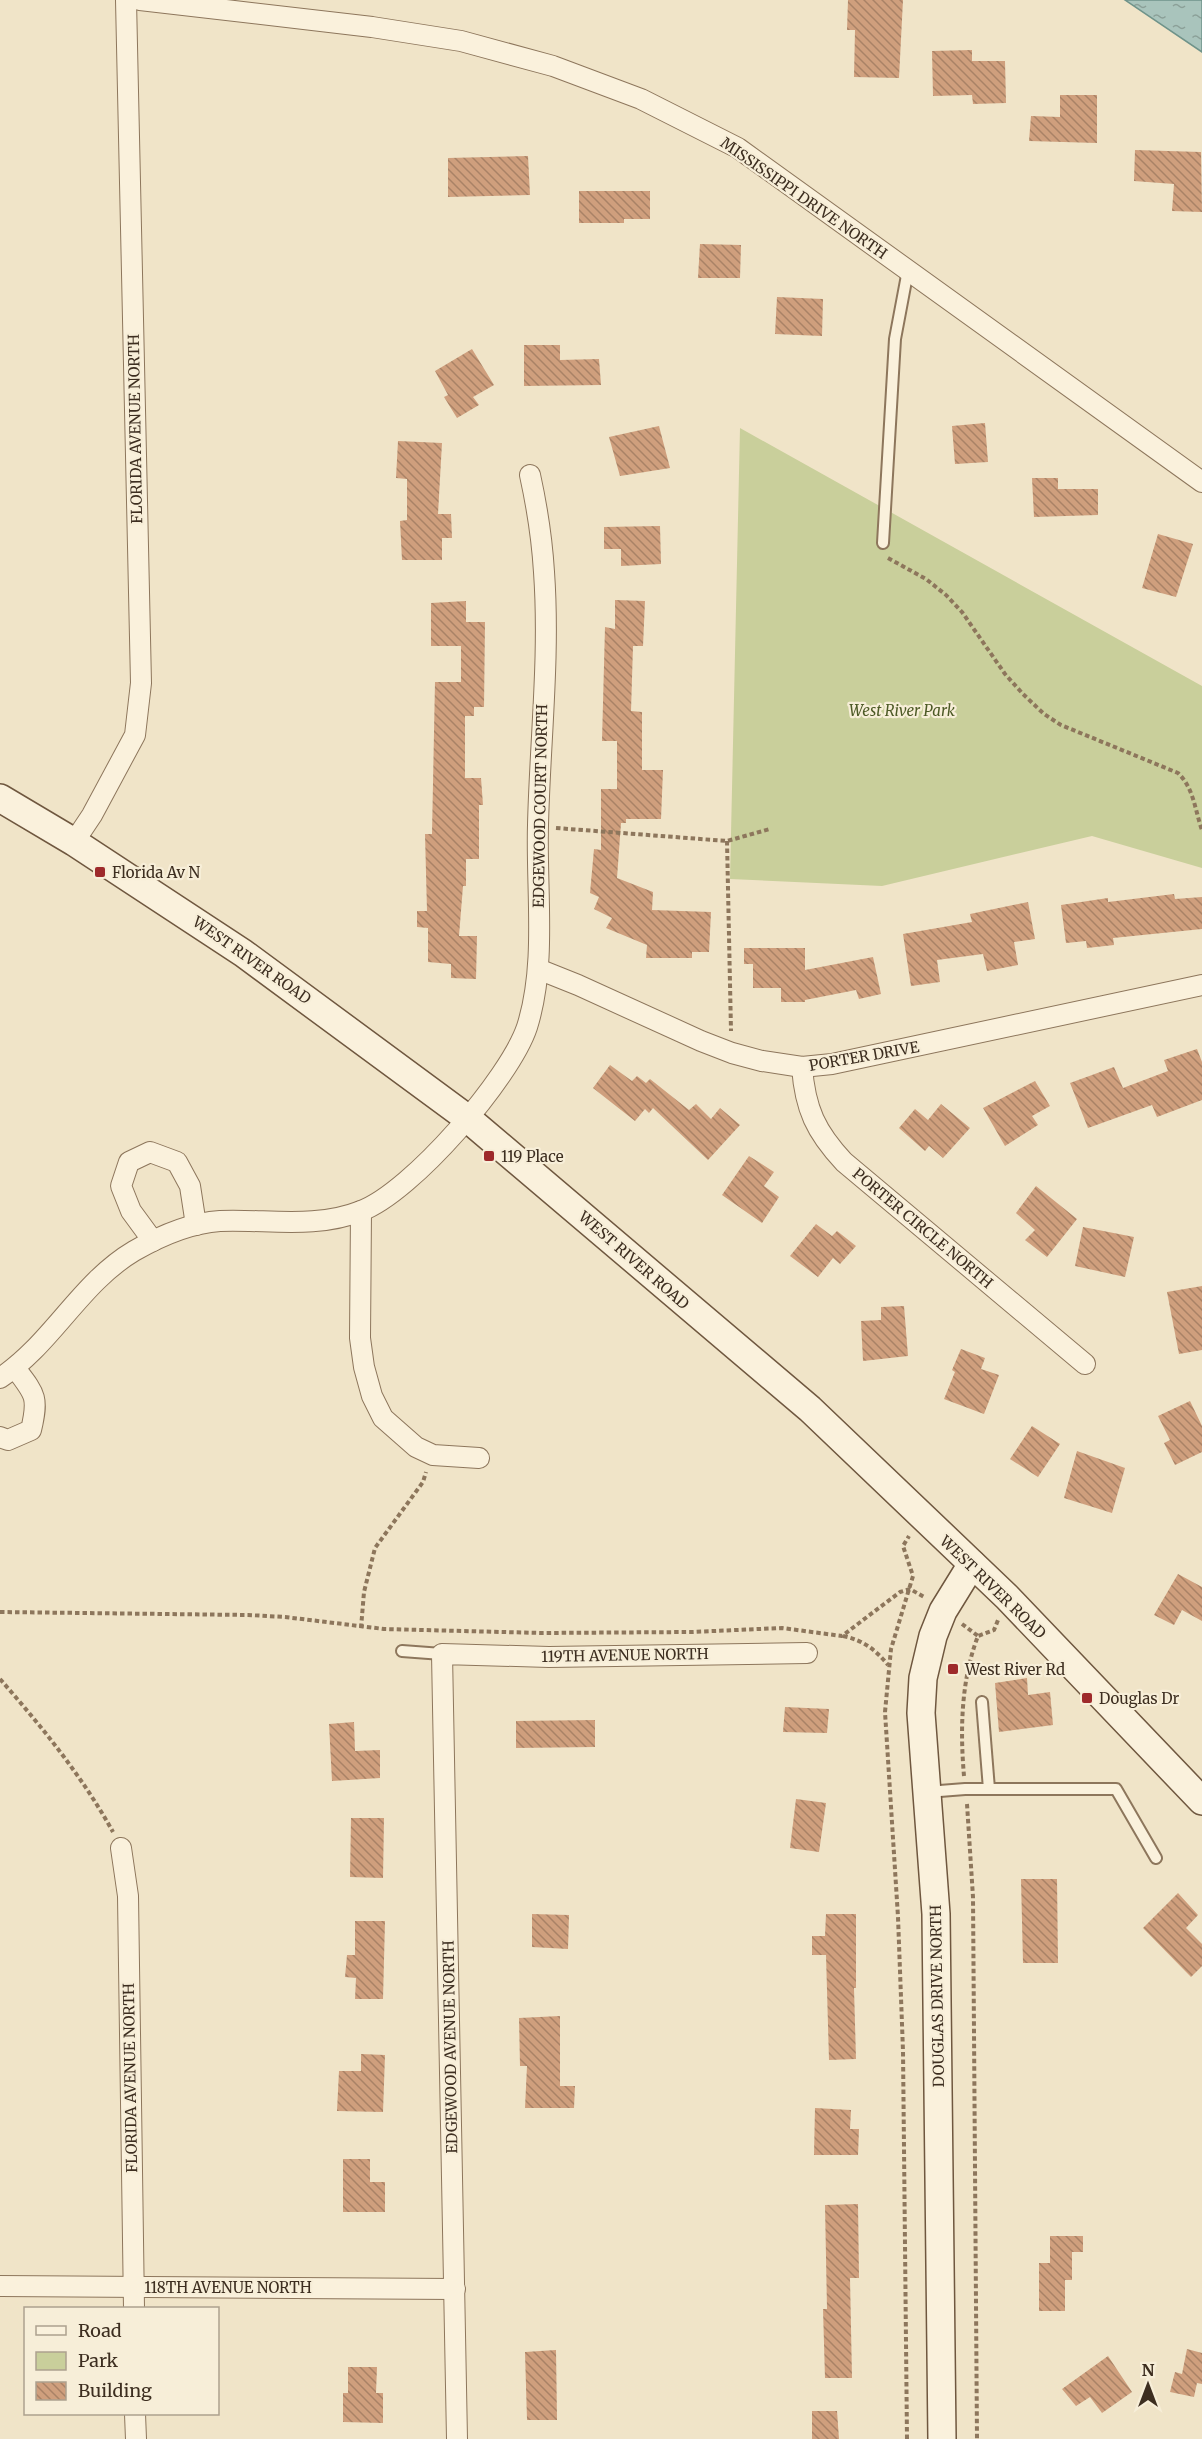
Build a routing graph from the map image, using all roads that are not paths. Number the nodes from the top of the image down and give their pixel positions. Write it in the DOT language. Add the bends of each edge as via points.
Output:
graph roads {
  1 [pos="126,0"];
  2 [pos="140,0"];
  3 [pos="908,270"];
  4 [pos="530,475"];
  5 [pos="1202,482"];
  6 [pos="883,543"];
  7 [pos="0,798"];
  8 [pos="74,842"];
  9 [pos="538,969"];
  10 [pos="1202,985"];
  11 [pos="802,1067"];
  12 [pos="467,1118"];
  13 [pos="361,1211"];
  14 [pos="196,1225"];
  15 [pos="153,1241"];
  16 [pos="1084,1364"];
  17 [pos="8,1373"];
  18 [pos="0,1437"];
  19 [pos="479,1458"];
  20 [pos="972,1564"];
  21 [pos="402,1651"];
  22 [pos="807,1653"];
  23 [pos="442,1654"];
  24 [pos="982,1702"];
  25 [pos="989,1789"];
  26 [pos="927,1792"];
  27 [pos="1202,1801"];
  28 [pos="122,1848"];
  29 [pos="1156,1858"];
  30 [pos="0,2286"];
  31 [pos="134,2286"];
  32 [pos="455,2289"];
  33 [pos="134,2307"];
  34 [pos="135,2415"];
  35 [pos="136,2439"];
  36 [pos="458,2439"];
  37 [pos="942,2439"];
  1 -- 8 [label="street, FLORIDA AVENUE NORTH" via="141,683 135,735"];
  2 -- 3 [label="street, MISSISSIPPI DRIVE NORTH" via="461,41 553,66 641,99 725,141"];
  3 -- 5 [label="street, MISSISSIPPI DRIVE NORTH"];
  3 -- 6 [label="lane" via="895,339"];
  4 -- 9 [label="street, EDGEWOOD COURT NORTH" via="545,574"];
  7 -- 8 [label="main road, WEST RIVER ROAD"];
  8 -- 12 [label="main road, WEST RIVER ROAD" via="243,953"];
  9 -- 11 [label="street, PORTER DRIVE" via="732,1053"];
  9 -- 12 [label="street, EDGEWOOD COURT NORTH" via="535,995 519,1048"];
  10 -- 11 [label="street, PORTER DRIVE" via="832,1064"];
  11 -- 16 [label="street, PORTER CIRCLE NORTH" via="811,1115 825,1142"];
  12 -- 13 [label="street, EDGEWOOD COURT NORTH" via="408,1181"];
  12 -- 20 [label="main road, WEST RIVER ROAD" via="777,1379"];
  13 -- 14 [label="street" via="302,1222 219,1221"];
  13 -- 19 [label="street" via="358,1308 364,1367 372,1396 383,1418 416,1447 433,1455"];
  14 -- 15 [label="street"];
  14 -- 15 [label="street" via="190,1186 177,1162 150,1152 129,1162 121,1186 131,1211"];
  15 -- 17 [label="street" via="131,1253 88,1288"];
  17 -- 18 [label="street" via="33,1391 36,1408 31,1430 8,1440"];
  20 -- 26 [label="main road, DOUGLAS DRIVE NORTH" via="933,1636 924,1678 921,1713"];
  20 -- 27 [label="main road, WEST RIVER ROAD"];
  21 -- 23 [label="lane"];
  22 -- 23 [label="street, 119TH AVENUE NORTH" via="549,1657"];
  23 -- 32 [label="street, EDGEWOOD AVENUE NORTH"];
  24 -- 25 [label="lane"];
  25 -- 26 [label="lane"];
  25 -- 29 [label="lane" via="1116,1789"];
  26 -- 37 [label="main road, DOUGLAS DRIVE NORTH" via="936,1914"];
  28 -- 31 [label="street, FLORIDA AVENUE NORTH" via="128,1896"];
  30 -- 31 [label="street, 118TH AVENUE NORTH"];
  31 -- 32 [label="street, 118TH AVENUE NORTH"];
  31 -- 33 [label="street, FLORIDA AVENUE NORTH"];
  32 -- 36 [label="street, EDGEWOOD AVENUE NORTH"];
  34 -- 35 [label="street"];
}
